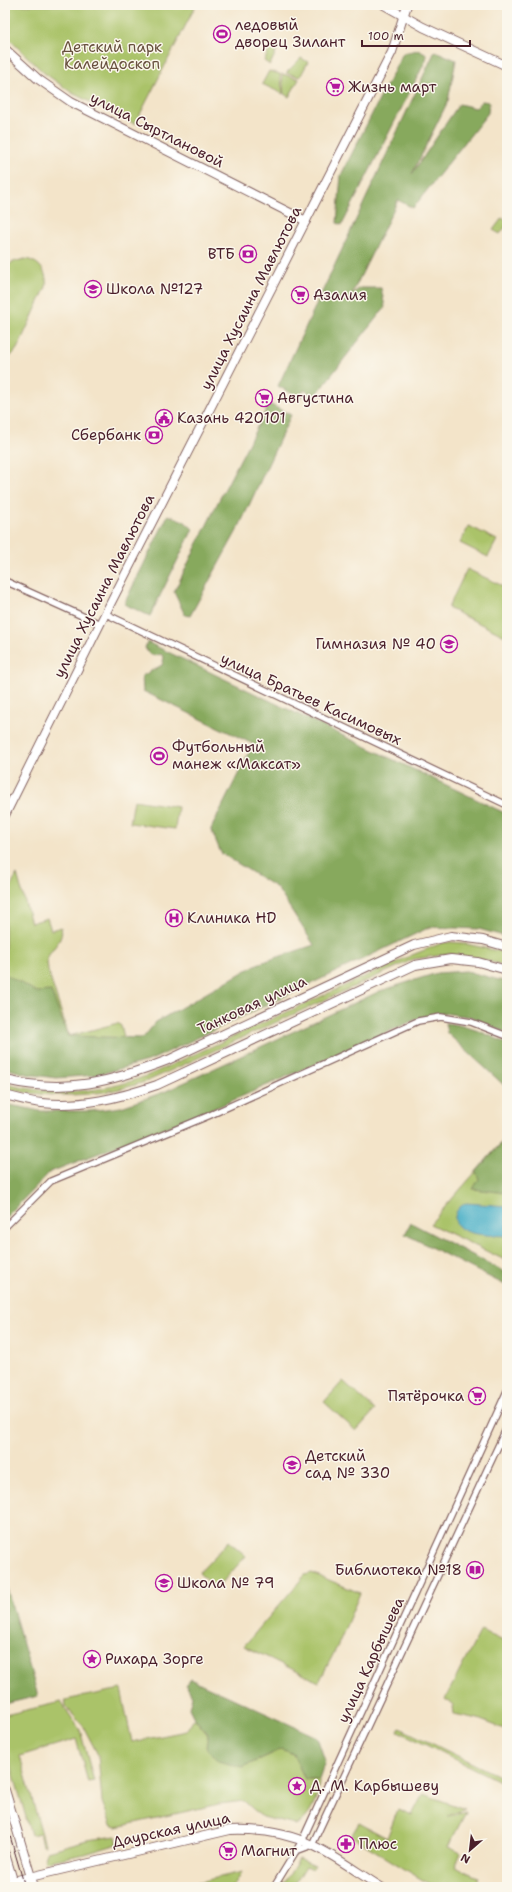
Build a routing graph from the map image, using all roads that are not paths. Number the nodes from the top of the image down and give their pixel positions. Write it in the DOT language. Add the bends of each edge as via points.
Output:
graph roads {
  1 [pos="384,5"];
  2 [pos="407,5"];
  3 [pos="404,17"];
  4 [pos="5,49"];
  5 [pos="507,66"];
  6 [pos="306,221"];
  7 [pos="5,581"];
  8 [pos="106,614"];
  9 [pos="100,624"];
  10 [pos="507,806"];
  11 [pos="5,815"];
  12 [pos="507,946"];
  13 [pos="507,970"];
  14 [pos="507,1036"];
  15 [pos="5,1080"];
  16 [pos="5,1095"];
  17 [pos="5,1227"];
  18 [pos="507,1391"];
  19 [pos="507,1427"];
  20 [pos="5,1790"];
  21 [pos="302,1841"];
  22 [pos="312,1845"];
  23 [pos="296,1851"];
  24 [pos="5,1854"];
  25 [pos="32,1877"];
  26 [pos="11,1883"];
  27 [pos="34,1887"];
  28 [pos="274,1887"];
  29 [pos="381,1887"];
  1 -- 3 [label="street"];
  2 -- 3 [label="street, улица Хусаина Мавлютова"];
  3 -- 5 [label="street"];
  3 -- 6 [label="street, улица Хусаина Мавлютова" via="392,52"];
  4 -- 6 [label="street, улица Сыртлановой" via="38,79 72,102"];
  6 -- 8 [label="street, улица Хусаина Мавлютова"];
  7 -- 9 [label="street"];
  8 -- 9 [label="street, улица Хусаина Мавлютова"];
  8 -- 10 [label="street, улица Братьев Касимовых"];
  9 -- 11 [label="street, улица Хусаина Мавлютова"];
  12 -- 15 [label="street, Танковая улица" via="451,936 414,945 168,1060 125,1076 98,1083 55,1086"];
  13 -- 16 [label="street" via="478,962 452,959 415,965 157,1085 123,1097 83,1104 41,1103"];
  14 -- 17 [label="street" via="471,1022 449,1018 418,1021 208,1116 51,1181"];
  18 -- 21 [label="street, улица Карбышева"];
  19 -- 22 [label="street, улица Карбышева"];
  20 -- 25 [label="street"];
  21 -- 22 [label="street, Даурская улица"];
  21 -- 23 [label="street, улица Карбышева"];
  21 -- 25 [label="street, Даурская улица" via="266,1831 230,1830"];
  22 -- 23 [label="street"];
  22 -- 29 [label="street, Даурская улица"];
  23 -- 28 [label="street, улица Карбышева"];
  24 -- 26 [label="street"];
  25 -- 26 [label="street, Даурская улица"];
  25 -- 27 [label="street"];
}
